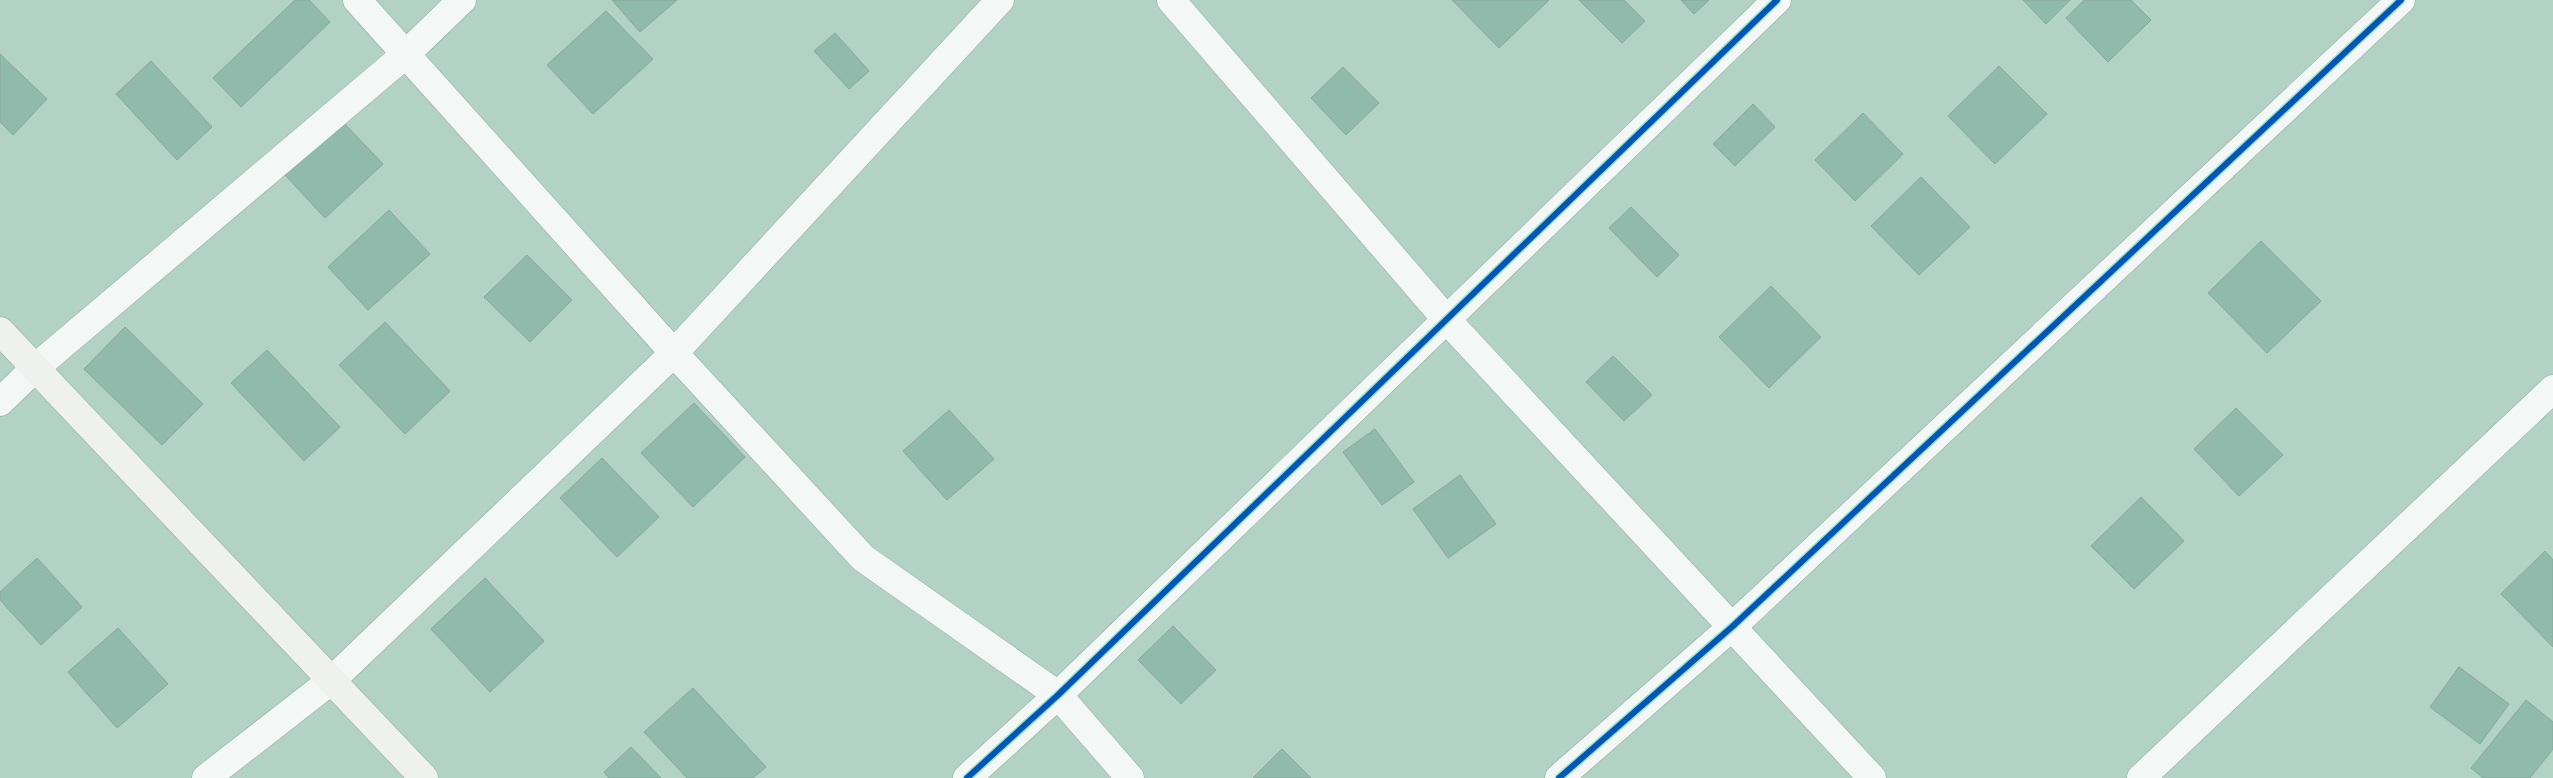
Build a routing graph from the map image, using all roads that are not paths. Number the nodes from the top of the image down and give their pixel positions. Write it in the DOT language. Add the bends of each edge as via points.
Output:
graph roads {
  1 [pos="357,0"];
  2 [pos="462,0"];
  3 [pos="1000,0"];
  4 [pos="1171,0"];
  5 [pos="1777,0"];
  6 [pos="2401,0"];
  7 [pos="406,54"];
  8 [pos="1446,319"];
  9 [pos="0,331"];
  10 [pos="674,353"];
  11 [pos="35,368"];
  12 [pos="2553,389"];
  13 [pos="0,402"];
  14 [pos="1733,626"];
  15 [pos="332,680"];
  16 [pos="1058,695"];
  17 [pos="206,778"];
  18 [pos="424,778"];
  19 [pos="967,778"];
  20 [pos="1130,778"];
  21 [pos="1559,778"];
  22 [pos="1872,778"];
  23 [pos="2141,778"];
  1 -- 7 [label="street"];
  2 -- 7 [label="street"];
  3 -- 10 [label="street"];
  4 -- 8 [label="street"];
  5 -- 8 [label="street"];
  6 -- 14 [label="street"];
  7 -- 10 [label="street"];
  7 -- 11 [label="street"];
  8 -- 14 [label="street"];
  8 -- 16 [label="street"];
  9 -- 11 [label="street"];
  10 -- 15 [label="street"];
  10 -- 16 [label="street" via="863,558"];
  11 -- 13 [label="street"];
  11 -- 15 [label="street"];
  12 -- 23 [label="street"];
  14 -- 21 [label="street"];
  14 -- 22 [label="street"];
  15 -- 17 [label="street"];
  15 -- 18 [label="street"];
  16 -- 19 [label="street"];
  16 -- 20 [label="street"];
}
